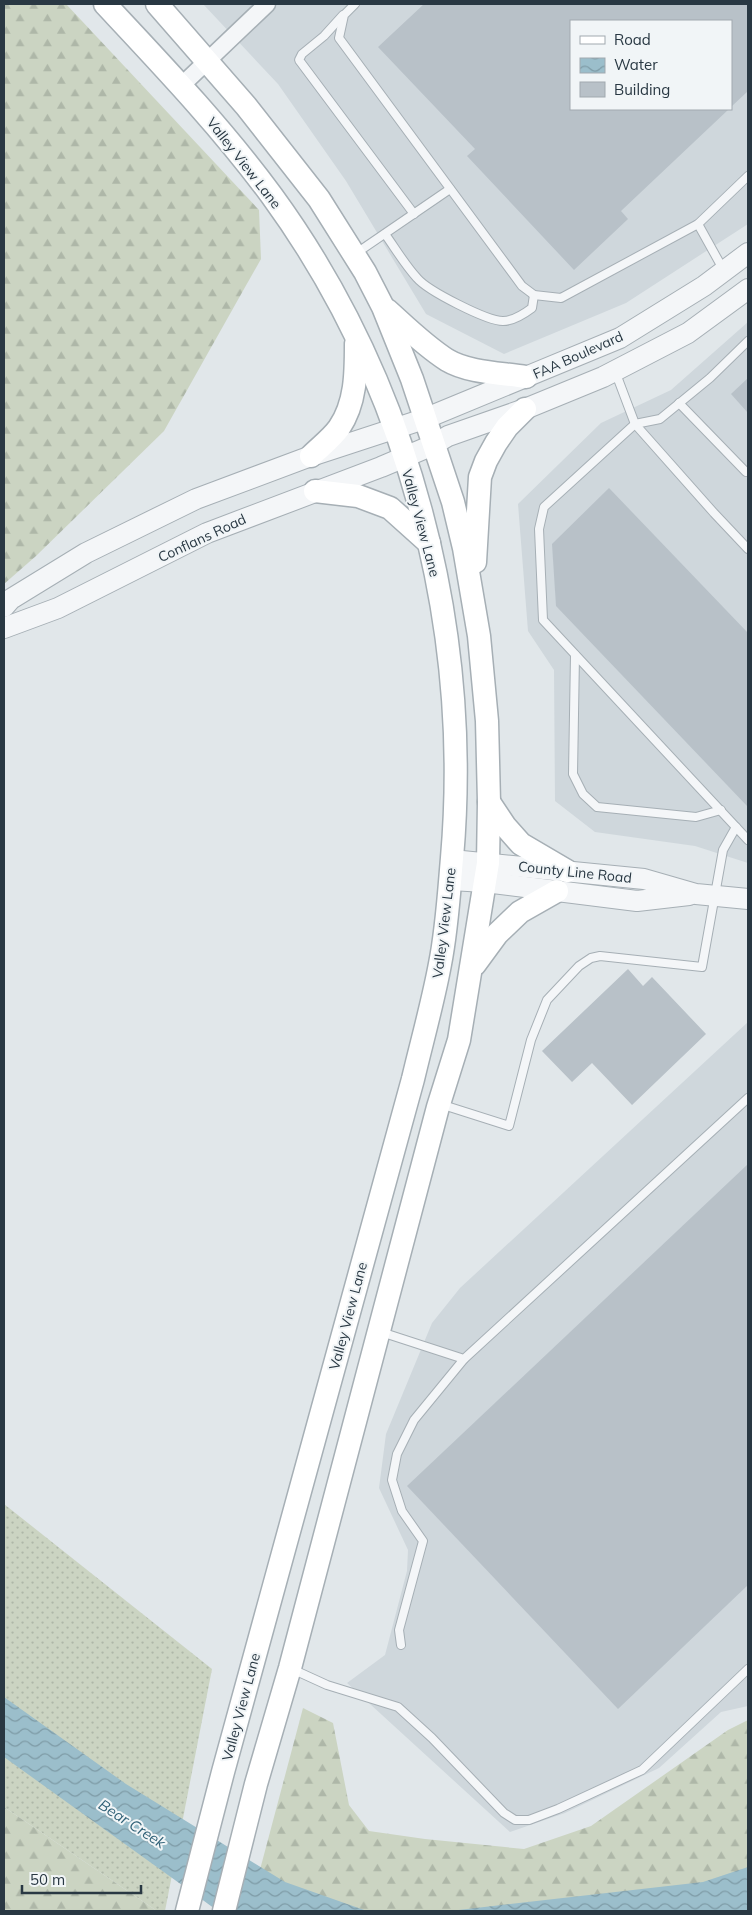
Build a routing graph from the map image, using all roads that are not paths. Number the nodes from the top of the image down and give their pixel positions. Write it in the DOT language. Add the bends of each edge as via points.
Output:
graph roads {
  1 [pos="105,4"];
  2 [pos="157,4"];
  3 [pos="356,4"];
  4 [pos="260,6"];
  5 [pos="344,15"];
  6 [pos="207,62"];
  7 [pos="181,86"];
  8 [pos="748,176"];
  9 [pos="450,189"];
  10 [pos="414,214"];
  11 [pos="698,224"];
  12 [pos="385,234"];
  13 [pos="748,253"];
  14 [pos="355,254"];
  15 [pos="724,271"];
  16 [pos="748,289"];
  17 [pos="534,295"];
  18 [pos="383,307"];
  19 [pos="356,338"];
  20 [pos="748,341"];
  21 [pos="615,371"];
  22 [pos="526,378"];
  23 [pos="679,403"];
  24 [pos="525,409"];
  25 [pos="424,419"];
  26 [pos="635,424"];
  27 [pos="393,428"];
  28 [pos="433,445"];
  29 [pos="311,456"];
  30 [pos="404,457"];
  31 [pos="746,472"];
  32 [pos="315,491"];
  33 [pos="429,543"];
  34 [pos="748,549"];
  35 [pos="473,596"];
  36 [pos="4,606"];
  37 [pos="4,628"];
  38 [pos="575,655"];
  39 [pos="489,802"];
  40 [pos="721,810"];
  41 [pos="736,827"];
  42 [pos="748,840"];
  43 [pos="451,870"];
  44 [pos="567,871"];
  45 [pos="486,873"];
  46 [pos="557,891"];
  47 [pos="705,895"];
  48 [pos="748,899"];
  49 [pos="472,968"];
  50 [pos="748,1098"];
  51 [pos="439,1104"];
  52 [pos="346,1325"];
  53 [pos="380,1331"];
  54 [pos="464,1359"];
  55 [pos="401,1644"];
  56 [pos="290,1668"];
  57 [pos="748,1670"];
  58 [pos="187,1911"];
  59 [pos="224,1911"];
  1 -- 7 [label="main road, Valley View Lane"];
  2 -- 6 [label="main road"];
  3 -- 5 [label="lane"];
  4 -- 6 [label="street"];
  5 -- 9 [label="lane" via="339,38"];
  5 -- 10 [label="lane" via="299,60"];
  6 -- 7 [label="street"];
  6 -- 14 [label="main road" via="320,199"];
  7 -- 19 [label="main road, Valley View Lane" via="272,196 332,292"];
  8 -- 11 [label="lane"];
  9 -- 10 [label="lane"];
  9 -- 17 [label="lane" via="522,286"];
  10 -- 12 [label="lane"];
  11 -- 15 [label="lane"];
  11 -- 17 [label="lane" via="561,298"];
  12 -- 14 [label="lane"];
  12 -- 17 [label="lane" via="418,279 476,313 507,321 532,308"];
  13 -- 15 [label="street, FAA Boulevard"];
  14 -- 18 [label="main road"];
  15 -- 22 [label="street, FAA Boulevard" via="620,338"];
  16 -- 21 [label="street, FAA Boulevard" via="688,333"];
  18 -- 22 [label="main road" via="448,360 472,369"];
  18 -- 25 [label="main road"];
  19 -- 27 [label="main road, Valley View Lane"];
  19 -- 29 [label="main road" via="352,400 339,428"];
  20 -- 23 [label="lane"];
  21 -- 24 [label="street, FAA Boulevard"];
  21 -- 26 [label="lane"];
  22 -- 25 [label="street, FAA Boulevard"];
  23 -- 26 [label="lane" via="660,419"];
  23 -- 31 [label="lane"];
  24 -- 28 [label="street, FAA Boulevard" via="448,436"];
  24 -- 35 [label="main road" via="496,443 480,477"];
  25 -- 27 [label="street, FAA Boulevard"];
  25 -- 28 [label="main road"];
  26 -- 34 [label="lane"];
  26 -- 38 [label="lane" via="544,507 539,529 542,620"];
  27 -- 29 [label="street"];
  27 -- 30 [label="main road, Valley View Lane"];
  28 -- 30 [label="street, FAA Boulevard"];
  28 -- 35 [label="main road" via="452,502"];
  29 -- 36 [label="street" via="196,499 86,553"];
  30 -- 32 [label="street, Conflans Road"];
  30 -- 33 [label="main road, Valley View Lane"];
  32 -- 33 [label="main road" via="358,496 390,508"];
  32 -- 37 [label="street, Conflans Road" via="207,533 58,608"];
  33 -- 43 [label="main road, Valley View Lane" via="453,686 456,782"];
  35 -- 39 [label="main road" via="487,721"];
  38 -- 40 [label="lane"];
  38 -- 40 [label="lane" via="573,774 583,794 597,808 696,817"];
  39 -- 44 [label="main road" via="521,844"];
  39 -- 45 [label="main road"];
  40 -- 41 [label="lane"];
  41 -- 42 [label="lane"];
  41 -- 47 [label="lane"];
  43 -- 45 [label="street, County Line Road"];
  43 -- 52 [label="main road, Valley View Lane" via="441,963 429,1016"];
  44 -- 45 [label="street, County Line Road"];
  44 -- 47 [label="street, County Line Road" via="644,879"];
  45 -- 46 [label="street, County Line Road"];
  45 -- 49 [label="main road"];
  46 -- 47 [label="street, County Line Road" via="637,902"];
  46 -- 49 [label="main road" via="520,912 497,934"];
  47 -- 48 [label="street, County Line Road"];
  47 -- 51 [label="lane" via="702,967 600,956 579,966 563,981 547,1000 531,1040 509,1126"];
  49 -- 51 [label="main road" via="459,1040"];
  50 -- 54 [label="lane"];
  51 -- 53 [label="main road"];
  52 -- 53 [label="main road"];
  52 -- 58 [label="main road, Valley View Lane"];
  53 -- 54 [label="lane"];
  53 -- 56 [label="main road"];
  54 -- 55 [label="lane" via="414,1420 397,1454 392,1480 399,1504 423,1541 399,1630"];
  56 -- 57 [label="lane" via="398,1707 504,1813 515,1820 529,1820 558,1809 642,1770"];
  56 -- 59 [label="main road"];
}
